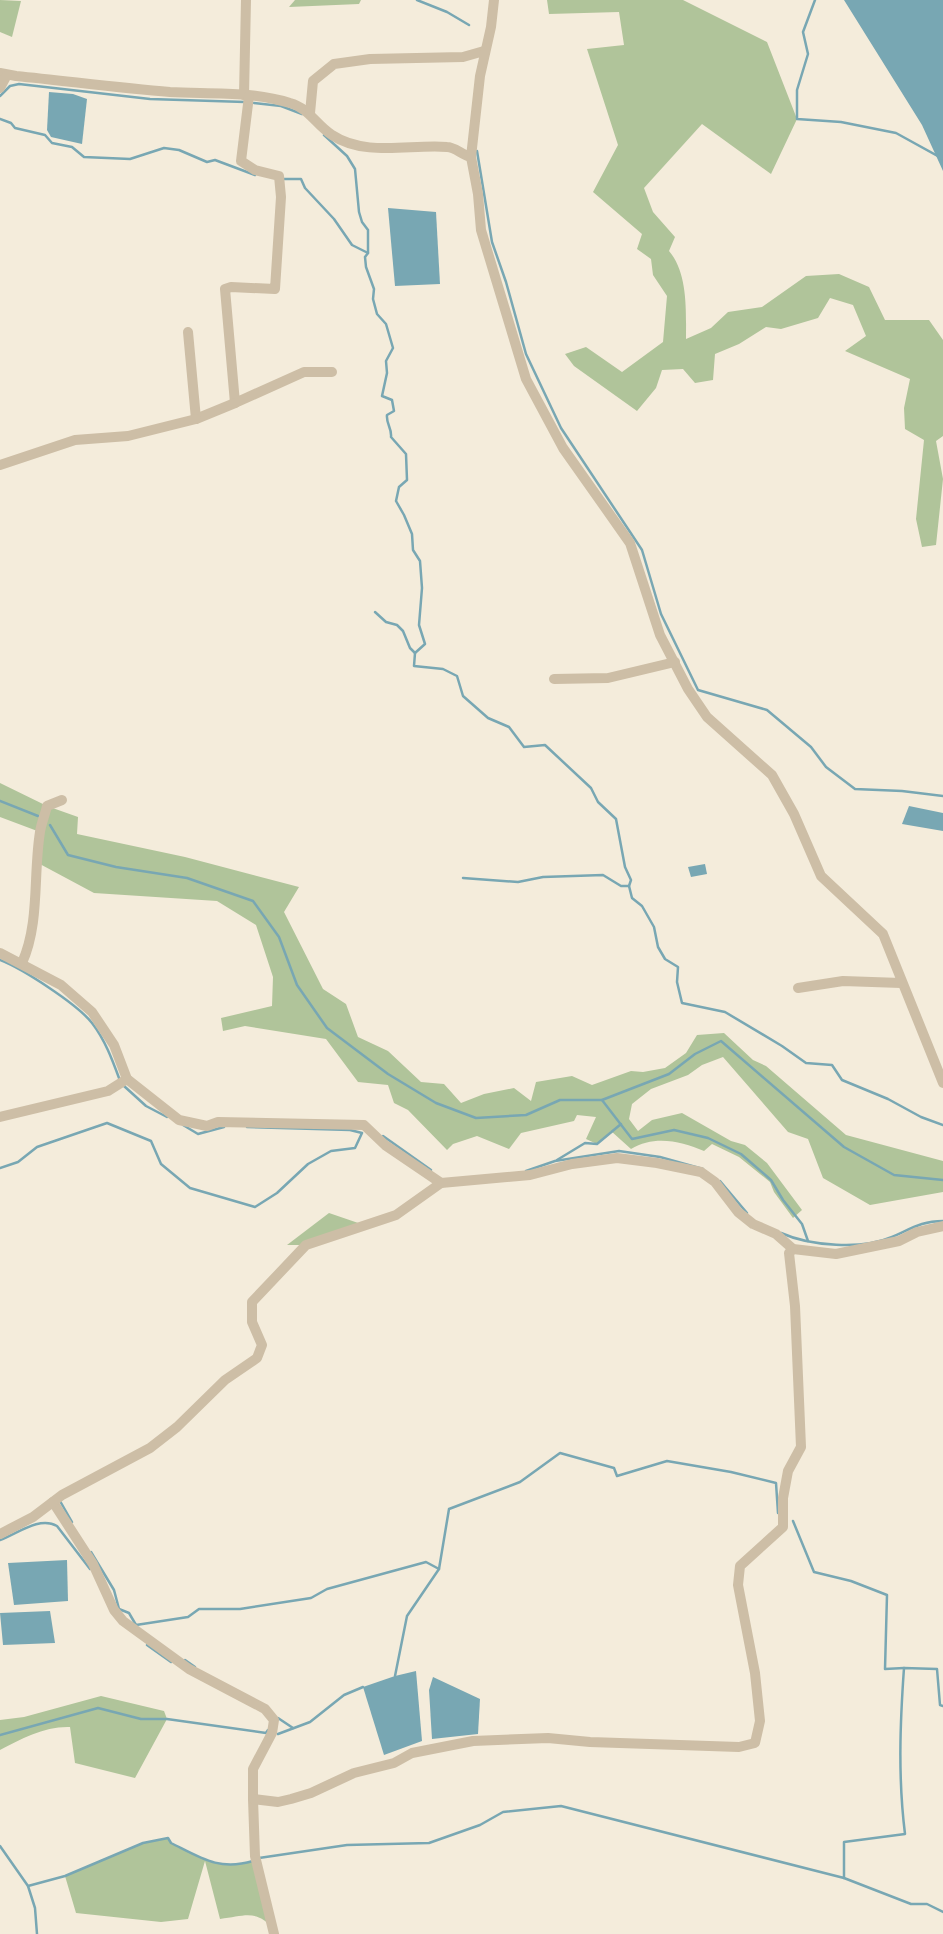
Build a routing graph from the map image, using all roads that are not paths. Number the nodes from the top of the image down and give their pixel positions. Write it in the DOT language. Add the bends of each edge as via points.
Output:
graph roads {
  1 [pos="246,0"];
  2 [pos="494,0"];
  3 [pos="484,51"];
  4 [pos="3,74"];
  5 [pos="0,88"];
  6 [pos="247,96"];
  7 [pos="310,113"];
  8 [pos="471,157"];
  9 [pos="188,332"];
  10 [pos="332,372"];
  11 [pos="235,403"];
  12 [pos="196,419"];
  13 [pos="0,465"];
  14 [pos="675,662"];
  15 [pos="554,679"];
  16 [pos="62,800"];
  17 [pos="0,953"];
  18 [pos="22,963"];
  19 [pos="901,982"];
  20 [pos="798,988"];
  21 [pos="127,1079"];
  22 [pos="943,1083"];
  23 [pos="0,1118"];
  24 [pos="441,1183"];
  25 [pos="943,1226"];
  26 [pos="793,1249"];
  27 [pos="53,1502"];
  28 [pos="0,1534"];
  29 [pos="253,1799"];
  30 [pos="274,1934"];
  1 -- 6 [label="street"];
  2 -- 3 [label="street"];
  3 -- 7 [label="street" via="463,56 370,59 334,64 313,81"];
  3 -- 8 [label="street" via="473,119"];
  4 -- 5 [label="street"];
  4 -- 6 [label="street" via="171,92"];
  6 -- 7 [label="street" via="291,103"];
  6 -- 11 [label="street" via="241,161 255,170 279,176 281,197 275,289 225,289"];
  7 -- 8 [label="street" via="332,135 361,146 449,146"];
  8 -- 14 [label="street" via="482,230 526,379 563,448 630,543 660,635"];
  9 -- 12 [label="street"];
  10 -- 11 [label="street" via="304,372"];
  11 -- 12 [label="street"];
  12 -- 13 [label="street" via="128,436 74,440"];
  14 -- 15 [label="street" via="608,678"];
  14 -- 19 [label="street" via="707,717 772,774 794,814 821,876 883,934"];
  16 -- 18 [label="street" via="47,806 40,832 28,949"];
  17 -- 18 [label="street"];
  18 -- 21 [label="street" via="61,985 92,1012 114,1045"];
  19 -- 20 [label="street" via="843,981"];
  19 -- 22 [label="street"];
  21 -- 23 [label="street" via="108,1091"];
  21 -- 24 [label="street" via="179,1120 207,1126 218,1122 364,1126 385,1145"];
  24 -- 26 [label="street" via="530,1175 572,1164 617,1158 658,1162 701,1172 715,1182 738,1212 753,1224 776,1234"];
  24 -- 27 [label="street" via="396,1216 306,1245 252,1302 252,1322 262,1346 257,1358 225,1380 177,1427 150,1448"];
  25 -- 26 [label="street" via="917,1232 899,1242 836,1254"];
  26 -- 29 [label="street" via="788,1253 795,1306 801,1447 788,1471 783,1527 740,1566 738,1584 756,1682 760,1721 755,1743 739,1748 548,1738 473,1742 412,1752 394,1762 354,1773 291,1799 278,1802"];
  27 -- 28 [label="street" via="33,1518"];
  27 -- 29 [label="street" via="88,1556 114,1610 123,1621 189,1669 265,1709 274,1720 272,1733 253,1769"];
  29 -- 30 [label="street" via="255,1856"];
}
